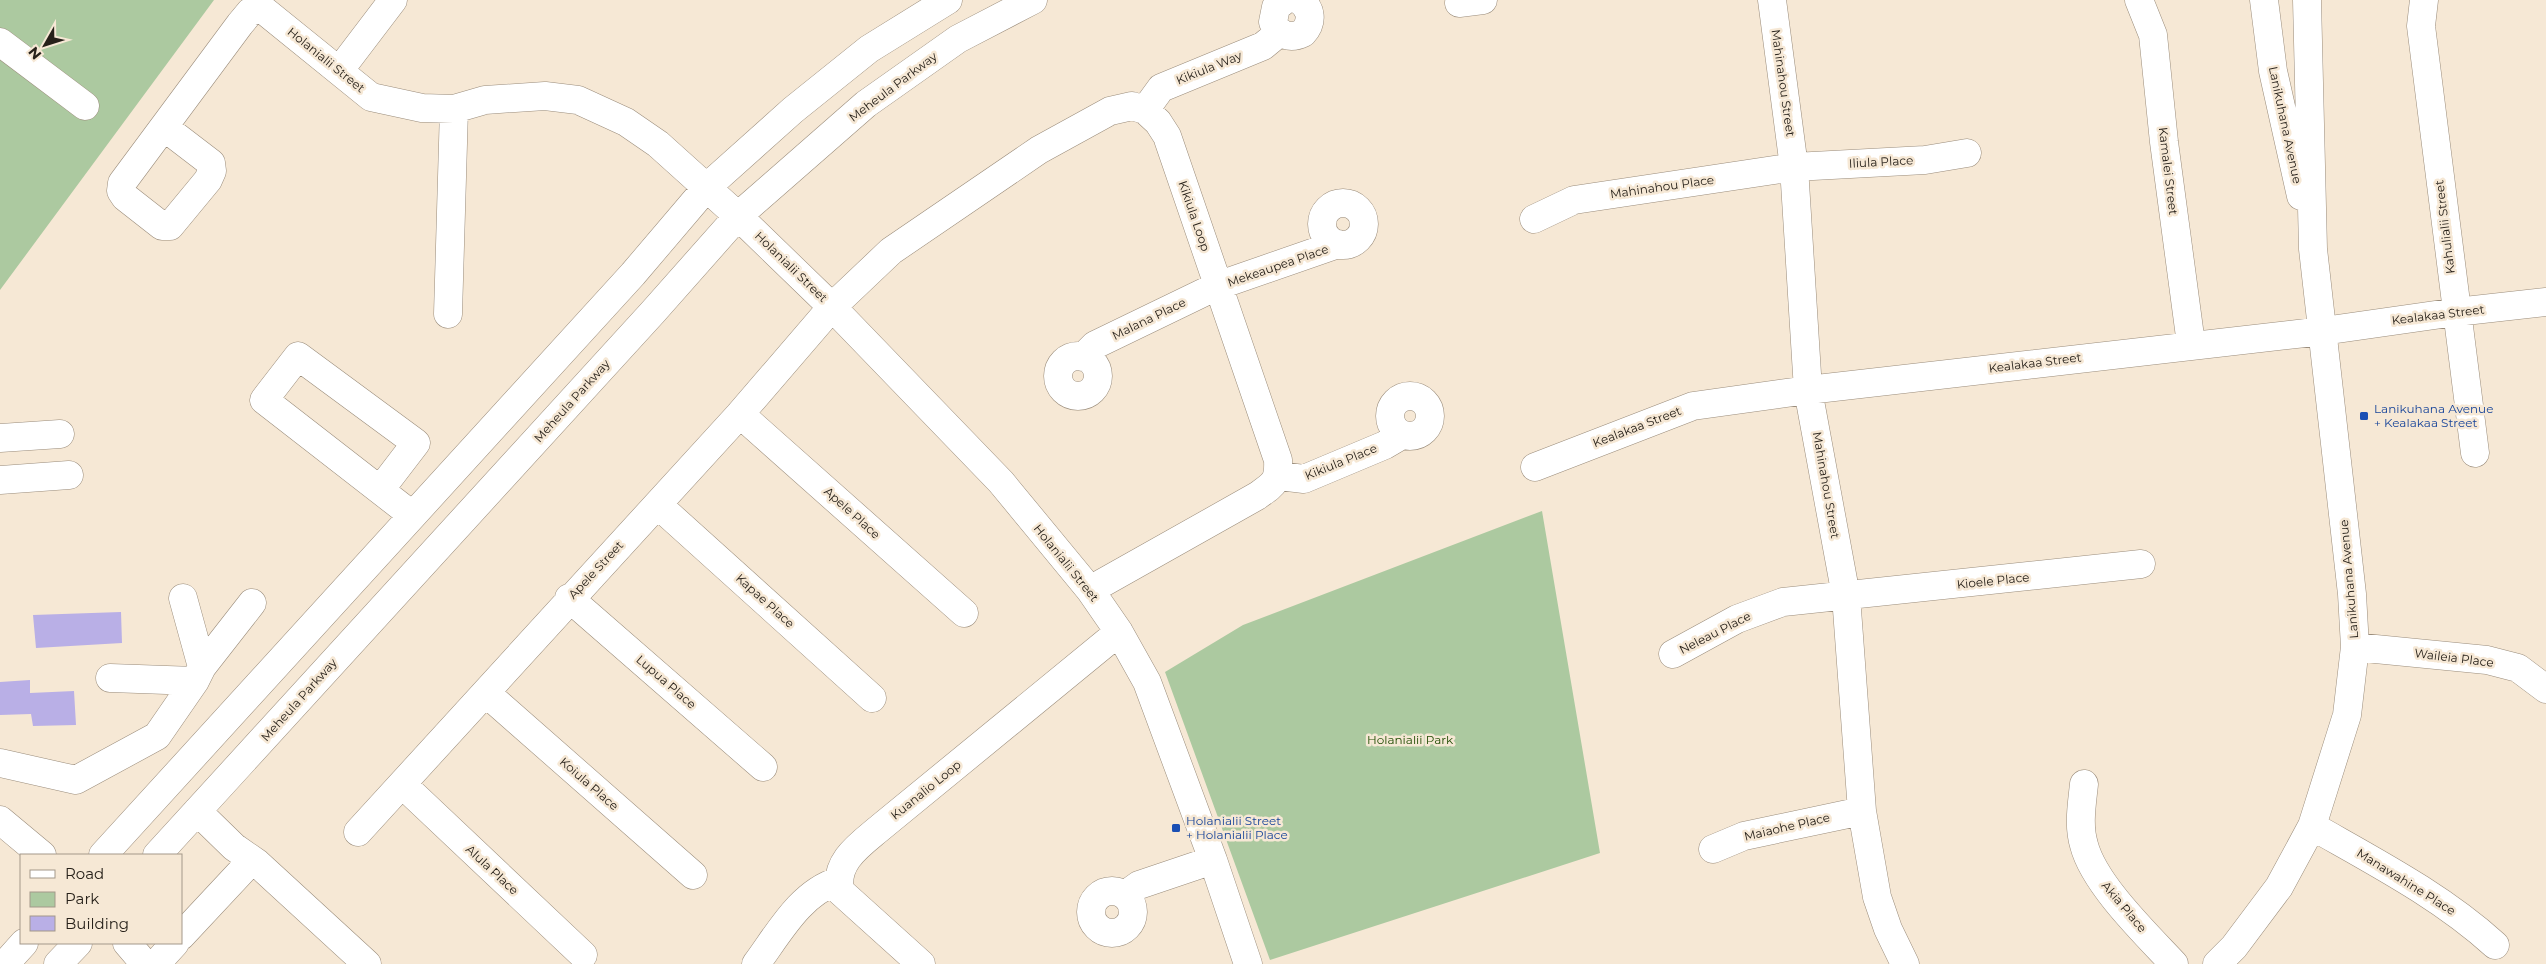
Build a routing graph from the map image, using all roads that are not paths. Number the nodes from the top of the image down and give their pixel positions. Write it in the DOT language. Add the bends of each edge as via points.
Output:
graph roads {
  1 [pos="392,0"];
  2 [pos="948,0"];
  3 [pos="1032,0"];
  4 [pos="1284,0"];
  5 [pos="1299,0"];
  6 [pos="1772,0"];
  7 [pos="2139,0"];
  8 [pos="2264,0"];
  9 [pos="2308,0"];
  10 [pos="2424,0"];
  11 [pos="1280,32"];
  12 [pos="0,42"];
  13 [pos="339,71"];
  14 [pos="85,106"];
  15 [pos="454,109"];
  16 [pos="1145,110"];
  17 [pos="164,127"];
  18 [pos="1967,153"];
  19 [pos="1794,167"];
  20 [pos="707,187"];
  21 [pos="738,216"];
  22 [pos="1534,219"];
  23 [pos="1338,244"];
  24 [pos="2313,249"];
  25 [pos="1217,286"];
  26 [pos="2546,302"];
  27 [pos="832,307"];
  28 [pos="2456,312"];
  29 [pos="448,314"];
  30 [pos="2323,331"];
  31 [pos="2191,344"];
  32 [pos="1083,356"];
  33 [pos="1808,390"];
  34 [pos="740,414"];
  35 [pos="60,434"];
  36 [pos="1402,435"];
  37 [pos="0,438"];
  38 [pos="2475,453"];
  39 [pos="1535,467"];
  40 [pos="69,475"];
  41 [pos="1279,476"];
  42 [pos="0,480"];
  43 [pos="380,490"];
  44 [pos="658,505"];
  45 [pos="412,515"];
  46 [pos="2140,564"];
  47 [pos="1090,590"];
  48 [pos="1846,596"];
  49 [pos="183,598"];
  50 [pos="569,598"];
  51 [pos="252,603"];
  52 [pos="964,613"];
  53 [pos="1119,632"];
  54 [pos="2355,647"];
  55 [pos="1673,654"];
  56 [pos="199,674"];
  57 [pos="110,678"];
  58 [pos="2546,689"];
  59 [pos="486,693"];
  60 [pos="872,698"];
  61 [pos="0,763"];
  62 [pos="763,766"];
  63 [pos="402,784"];
  64 [pos="2084,784"];
  65 [pos="197,811"];
  66 [pos="1862,811"];
  67 [pos="0,820"];
  68 [pos="2312,826"];
  69 [pos="358,832"];
  70 [pos="1713,849"];
  71 [pos="41,854"];
  72 [pos="104,854"];
  73 [pos="158,854"];
  74 [pos="252,860"];
  75 [pos="1213,860"];
  76 [pos="693,874"];
  77 [pos="838,881"];
  78 [pos="1125,895"];
  79 [pos="182,935"];
  80 [pos="23,944"];
  81 [pos="77,944"];
  82 [pos="128,944"];
  83 [pos="145,944"];
  84 [pos="174,944"];
  85 [pos="2495,945"];
  86 [pos="583,955"];
  87 [pos="4,964"];
  88 [pos="58,964"];
  89 [pos="146,964"];
  90 [pos="156,964"];
  91 [pos="368,964"];
  92 [pos="756,964"];
  93 [pos="921,964"];
  94 [pos="1248,964"];
  95 [pos="1905,964"];
  96 [pos="2174,964"];
  97 [pos="2217,964"];
  1 -- 13 [label="street"];
  2 -- 20 [label="street" via="869,49 793,110"];
  3 -- 21 [label="street, Meheula Parkway" via="958,40 866,104"];
  4 -- 11 [label="street" via="1276,6 1273,15 1275,27"];
  5 -- 11 [label="street" via="1310,12 1308,28 1297,36"];
  6 -- 19 [label="street, Mahinahou Street"];
  7 -- 31 [label="street, Kamalei Street" via="2153,35"];
  8 -- 24 [label="street, Lanikuhana Avenue" via="2272,71"];
  9 -- 24 [label="street, Lanikuhana Avenue"];
  10 -- 28 [label="street, Kahulialii Street" via="2421,26"];
  11 -- 16 [label="street, Kikiula Way" via="1263,46 1161,88"];
  12 -- 14 [label="street"];
  13 -- 15 [label="street, Holanialii Street" via="371,97 422,108"];
  13 -- 17 [label="street, Holanialii Street" via="261,8 250,12"];
  15 -- 20 [label="street, Holanialii Street" via="485,100 545,96 578,100 626,122 658,144"];
  15 -- 29 [label="street"];
  16 -- 25 [label="street, Kikiula Loop" via="1167,136"];
  16 -- 27 [label="street" via="1132,106 1110,111 1039,150 891,251"];
  17 -- 17 [label="street, Holanialii Street" via="122,183 122,191 125,197 162,226 170,226 208,180 212,163"];
  18 -- 19 [label="street, Iliula Place" via="1925,160"];
  19 -- 22 [label="street, Mahinahou Place" via="1574,200"];
  19 -- 33 [label="street, Mahinahou Street"];
  20 -- 21 [label="street, Holanialii Street"];
  20 -- 45 [label="street" via="633,274"];
  21 -- 27 [label="street, Holanialii Street"];
  21 -- 65 [label="street, Meheula Parkway"];
  23 -- 25 [label="street, Mekeaupea Place"];
  24 -- 30 [label="street, Lanikuhana Avenue"];
  25 -- 32 [label="street, Malana Place" via="1096,345"];
  25 -- 41 [label="street, Kikiula Loop" via="1278,460"];
  26 -- 28 [label="street, Kealakaa Street"];
  27 -- 34 [label="street, Apele Street"];
  27 -- 47 [label="street, Holanialii Street" via="1001,482"];
  28 -- 30 [label="street, Kealakaa Street"];
  28 -- 38 [label="street, Kahulialii Street"];
  30 -- 31 [label="street, Kealakaa Street"];
  30 -- 54 [label="street, Lanikuhana Avenue"];
  31 -- 33 [label="street, Kealakaa Street"];
  33 -- 39 [label="street, Kealakaa Street" via="1693,406"];
  33 -- 48 [label="street, Mahinahou Street"];
  34 -- 44 [label="street, Apele Street"];
  34 -- 52 [label="street, Apele Place"];
  35 -- 37 [label="street"];
  36 -- 41 [label="street, Kikiula Place" via="1304,479"];
  40 -- 42 [label="street"];
  41 -- 47 [label="street" via="1257,496"];
  43 -- 43 [label="street" via="264,400 298,356 416,443"];
  43 -- 45 [label="street"];
  44 -- 50 [label="street, Apele Street"];
  44 -- 60 [label="street, Kapae Place"];
  45 -- 72 [label="street"];
  46 -- 48 [label="street, Kioele Place"];
  47 -- 53 [label="street, Holanialii Street"];
  48 -- 55 [label="street, Neleau Place" via="1783,602 1737,619"];
  48 -- 66 [label="street, Mahinahou Street"];
  49 -- 56 [label="street"];
  50 -- 59 [label="street, Apele Street"];
  50 -- 62 [label="street, Lupua Place"];
  51 -- 56 [label="street"];
  53 -- 75 [label="street, Holanialii Street" via="1147,682"];
  53 -- 77 [label="street, Kuanalio Loop" via="856,848 841,866"];
  54 -- 58 [label="street, Waileia Place" via="2487,660 2518,668"];
  54 -- 68 [label="street, Lanikuhana Avenue" via="2347,715"];
  56 -- 57 [label="street"];
  56 -- 61 [label="street" via="157,736 76,780"];
  59 -- 63 [label="street, Apele Street"];
  59 -- 76 [label="street, Koiula Place"];
  63 -- 69 [label="street, Apele Street"];
  63 -- 86 [label="street, Alula Place"];
  64 -- 96 [label="street, Akia Place" via="2080,818 2084,845 2098,877"];
  65 -- 73 [label="street, Meheula Parkway"];
  65 -- 74 [label="street"];
  66 -- 70 [label="street, Maiaohe Place" via="1744,836"];
  66 -- 95 [label="street, Mahinahou Street" via="1877,897"];
  67 -- 71 [label="street"];
  68 -- 85 [label="street, Manawahine Place" via="2418,887 2467,920"];
  68 -- 97 [label="street, Lanikuhana Avenue" via="2279,887"];
  74 -- 79 [label="street"];
  74 -- 91 [label="street"];
  75 -- 78 [label="street" via="1139,885"];
  75 -- 94 [label="street, Holanialii Street"];
  77 -- 92 [label="street" via="822,886 805,899"];
  77 -- 93 [label="street" via="840,891 848,900"];
  80 -- 87 [label="street"];
  81 -- 88 [label="street"];
  82 -- 89 [label="street"];
  83 -- 89 [label="street" via="150,954"];
  84 -- 90 [label="street"];
}
